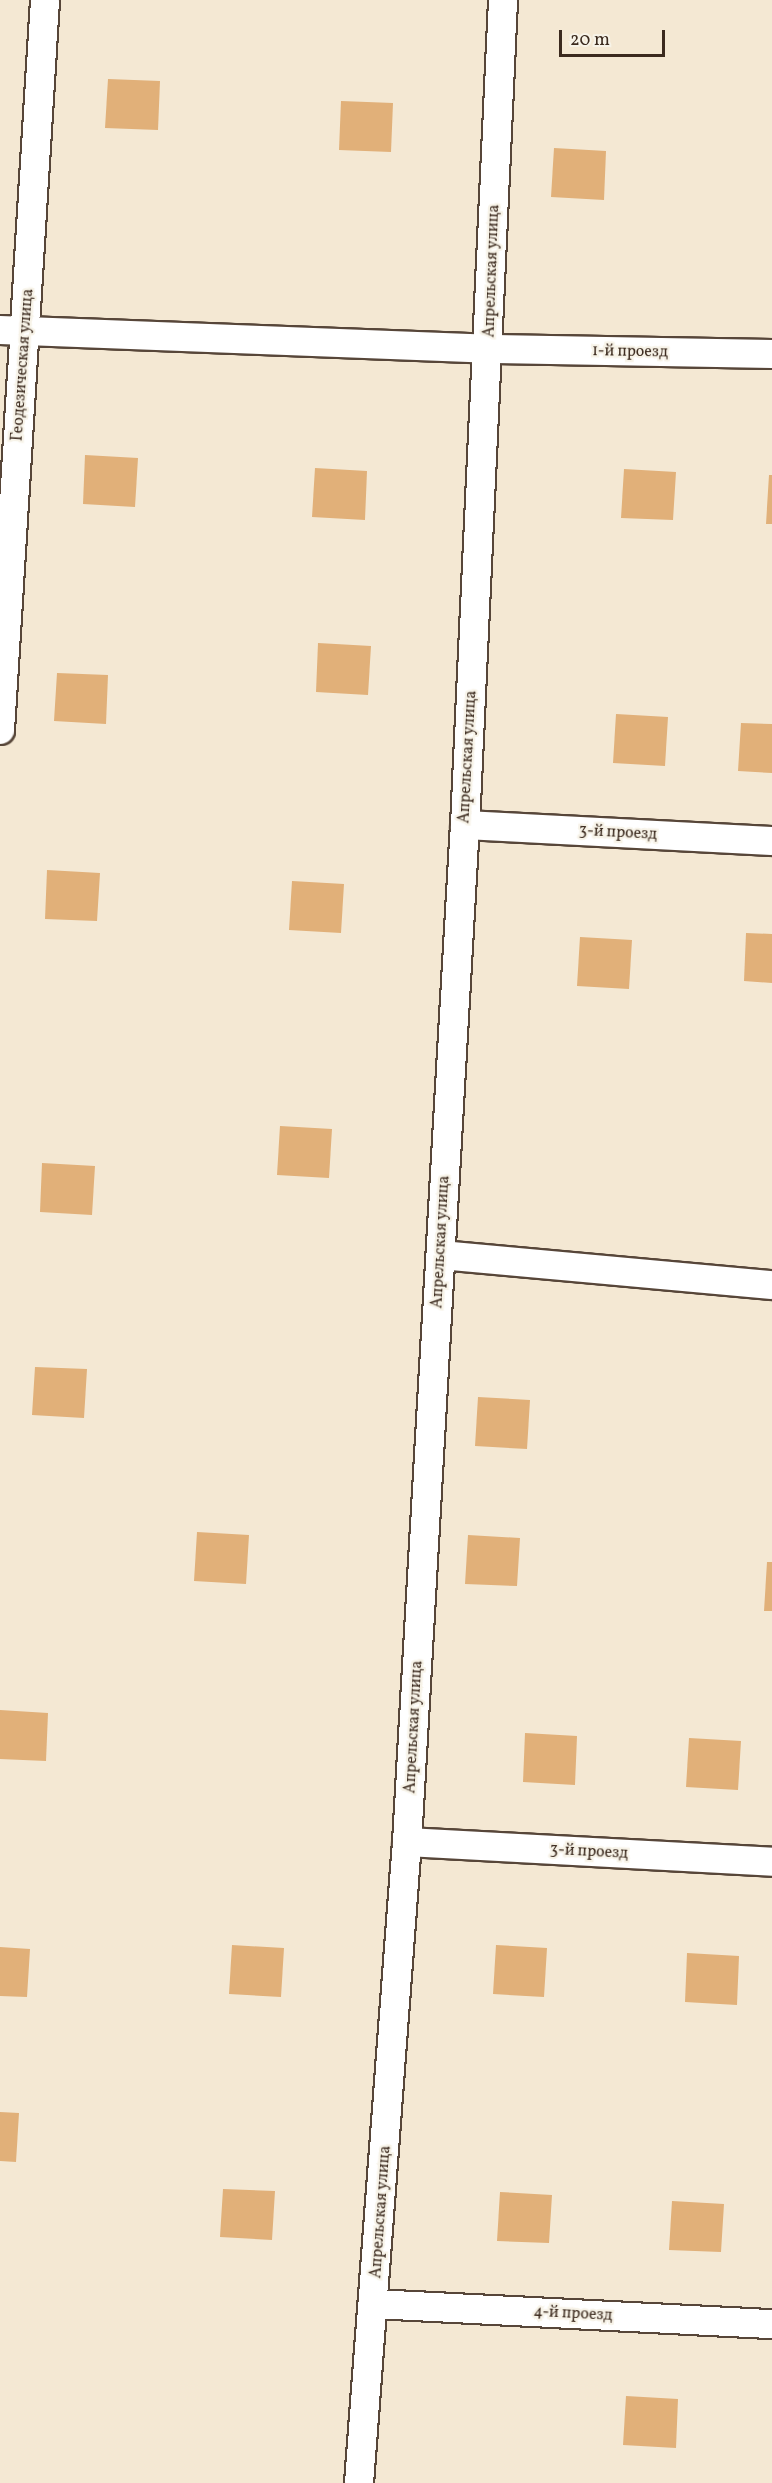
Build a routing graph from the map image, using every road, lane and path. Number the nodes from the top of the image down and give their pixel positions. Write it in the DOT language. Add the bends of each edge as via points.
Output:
graph roads {
  1 [pos="45,0"];
  2 [pos="503,0"];
  3 [pos="13,330"];
  4 [pos="489,349"];
  5 [pos="772,354"];
  6 [pos="0,730"];
  7 [pos="465,825"];
  8 [pos="772,841"];
  9 [pos="441,1255"];
  10 [pos="772,1286"];
  11 [pos="407,1842"];
  12 [pos="772,1862"];
  13 [pos="374,2304"];
  14 [pos="772,2324"];
  15 [pos="359,2483"];
  1 -- 3 [label="street, Геодезическая улица"];
  2 -- 4 [label="street, Апрельская улица"];
  3 -- 4 [label="street, 1-й проезд"];
  3 -- 6 [label="street, Геодезическая улица"];
  4 -- 5 [label="street, 1-й проезд"];
  4 -- 7 [label="street, Апрельская улица"];
  7 -- 8 [label="street, 3-й проезд"];
  7 -- 9 [label="street, Апрельская улица"];
  9 -- 10 [label="street"];
  9 -- 11 [label="street, Апрельская улица"];
  11 -- 12 [label="street, 3-й проезд"];
  11 -- 13 [label="street, Апрельская улица"];
  13 -- 14 [label="street, 4-й проезд"];
  13 -- 15 [label="street, Апрельская улица"];
}
